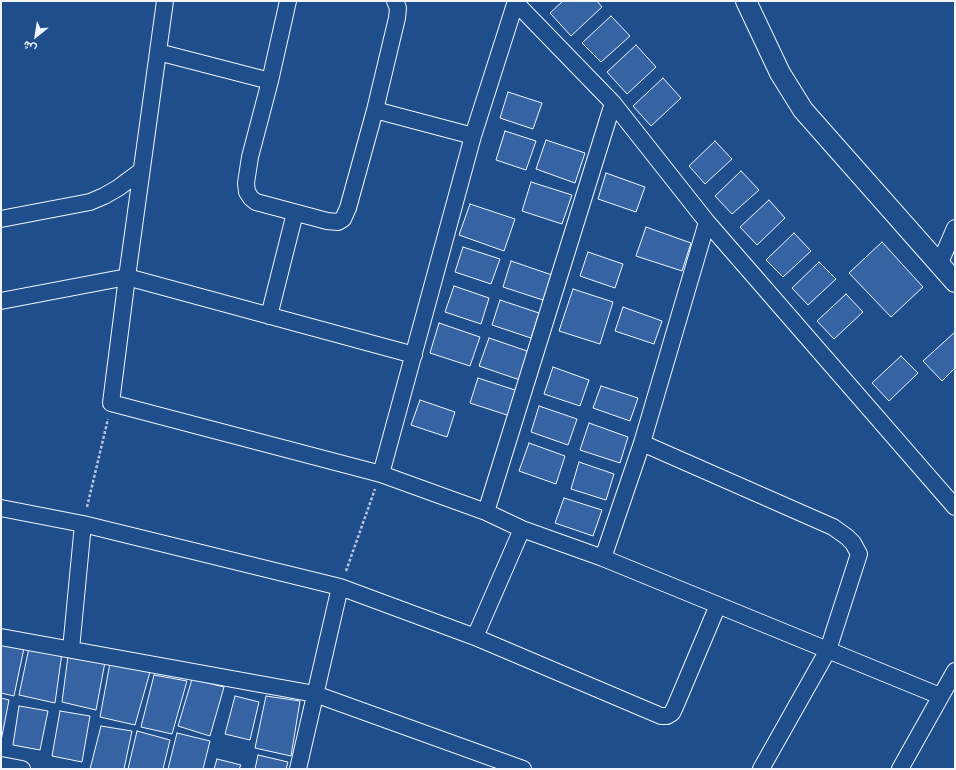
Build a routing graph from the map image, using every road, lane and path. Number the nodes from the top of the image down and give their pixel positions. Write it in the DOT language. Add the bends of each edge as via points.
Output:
graph roads {
  1 [pos="165,1"];
  2 [pos="288,1"];
  3 [pos="395,1"];
  4 [pos="746,1"];
  5 [pos="516,2"];
  6 [pos="158,52"];
  7 [pos="270,81"];
  8 [pos="613,103"];
  9 [pos="375,110"];
  10 [pos="473,136"];
  11 [pos="141,171"];
  12 [pos="295,212"];
  13 [pos="1,219"];
  14 [pos="707,222"];
  15 [pos="955,228"];
  16 [pos="940,265"];
  17 [pos="127,277"];
  18 [pos="955,282"];
  19 [pos="1,301"];
  20 [pos="269,316"];
  21 [pos="414,354"];
  22 [pos="111,403"];
  23 [pos="642,443"];
  24 [pos="380,474"];
  25 [pos="955,507"];
  26 [pos="1,508"];
  27 [pos="486,512"];
  28 [pos="84,524"];
  29 [pos="522,529"];
  30 [pos="603,558"];
  31 [pos="340,587"];
  32 [pos="718,606"];
  33 [pos="1,637"];
  34 [pos="475,637"];
  35 [pos="70,649"];
  36 [pos="828,650"];
  37 [pos="955,671"];
  38 [pos="315,694"];
  39 [pos="940,696"];
  40 [pos="1,765"];
  41 [pos="22,769"];
  42 [pos="298,769"];
  43 [pos="523,769"];
  44 [pos="760,769"];
  45 [pos="900,769"];
  1 -- 6 [label="street"];
  2 -- 7 [label="street"];
  3 -- 9 [label="street" via="398,8 397,18"];
  4 -- 16 [label="street" via="780,73 804,110"];
  5 -- 8 [label="street"];
  5 -- 10 [label="street"];
  6 -- 7 [label="street"];
  6 -- 11 [label="street"];
  7 -- 12 [label="street" via="250,157 247,192 256,202"];
  8 -- 14 [label="street"];
  8 -- 27 [label="street"];
  9 -- 10 [label="street"];
  9 -- 12 [label="street" via="343,219 338,222 327,221"];
  10 -- 21 [label="street"];
  11 -- 13 [label="street" via="118,188 90,202"];
  11 -- 17 [label="street"];
  12 -- 20 [label="street"];
  14 -- 23 [label="street"];
  14 -- 25 [label="street"];
  15 -- 16 [label="street"];
  16 -- 18 [label="street"];
  17 -- 19 [label="street"];
  17 -- 20 [label="street"];
  17 -- 22 [label="street"];
  20 -- 21 [label="street"];
  21 -- 24 [label="street"];
  22 -- 24 [label="street"];
  22 -- 28 [label="path"];
  23 -- 30 [label="street"];
  23 -- 36 [label="street" via="833,527 847,537 859,554"];
  24 -- 27 [label="street"];
  24 -- 31 [label="path"];
  26 -- 28 [label="street"];
  27 -- 29 [label="street"];
  28 -- 31 [label="street"];
  28 -- 35 [label="street"];
  29 -- 30 [label="street"];
  29 -- 34 [label="street"];
  30 -- 32 [label="street"];
  31 -- 34 [label="street"];
  31 -- 38 [label="street"];
  32 -- 34 [label="street" via="675,707 667,716 653,713"];
  32 -- 36 [label="street"];
  33 -- 35 [label="street"];
  35 -- 38 [label="street"];
  36 -- 39 [label="street"];
  36 -- 44 [label="street"];
  37 -- 39 [label="street"];
  38 -- 42 [label="street"];
  38 -- 43 [label="street"];
  39 -- 45 [label="street"];
  40 -- 41 [label="street"];
}
